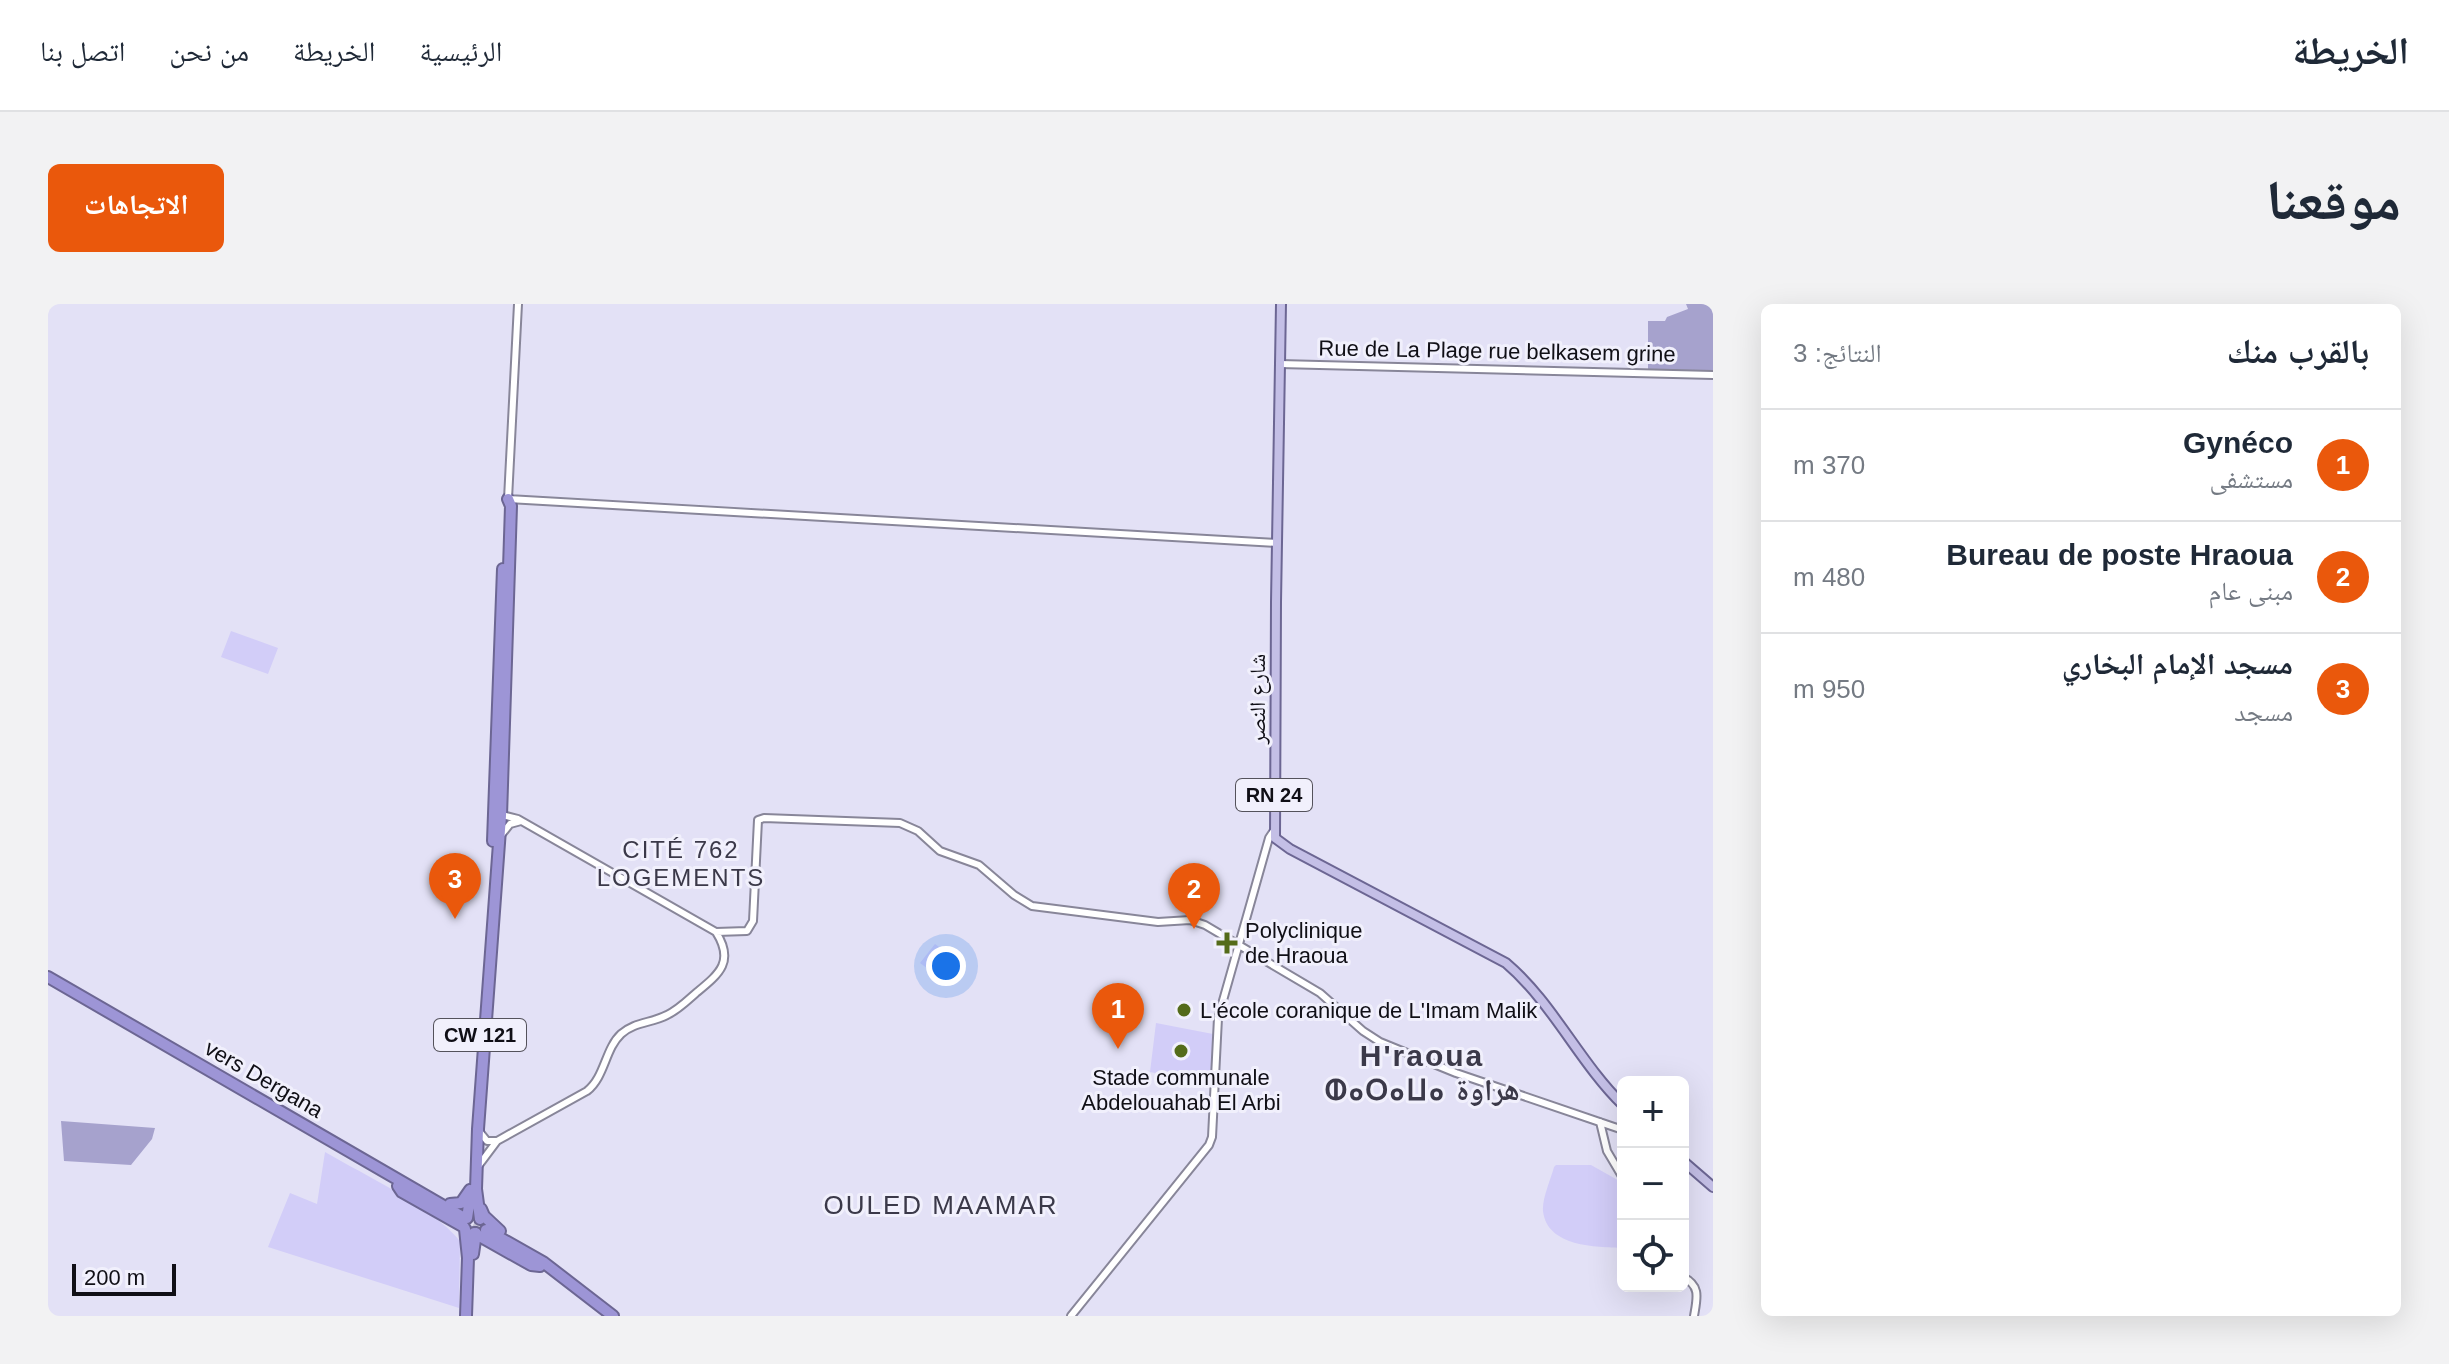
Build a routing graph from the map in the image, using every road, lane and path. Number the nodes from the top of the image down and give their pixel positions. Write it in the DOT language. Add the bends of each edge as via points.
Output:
graph roads {
  1 [pos="518,304"];
  2 [pos="1281,304"];
  3 [pos="1280,364"];
  4 [pos="1713,375"];
  5 [pos="508,499"];
  6 [pos="1277,543"];
  7 [pos="501,797"];
  8 [pos="497,819"];
  9 [pos="521,821"];
  10 [pos="1273,832"];
  11 [pos="499,842"];
  12 [pos="716,932"];
  13 [pos="1241,944"];
  14 [pos="48,977"];
  15 [pos="48,985"];
  16 [pos="1617,1099"];
  17 [pos="1600,1122"];
  18 [pos="1617,1128"];
  19 [pos="478,1129"];
  20 [pos="497,1141"];
  21 [pos="1689,1166"];
  22 [pos="477,1168"];
  23 [pos="1617,1168"];
  24 [pos="389,1175"];
  25 [pos="472,1184"];
  26 [pos="398,1186"];
  27 [pos="1713,1187"];
  28 [pos="477,1199"];
  29 [pos="450,1204"];
  30 [pos="436,1212"];
  31 [pos="472,1224"];
  32 [pos="500,1231"];
  33 [pos="499,1247"];
  34 [pos="470,1262"];
  35 [pos="538,1262"];
  36 [pos="1689,1281"];
  37 [pos="468,1316"];
  38 [pos="602,1316"];
  39 [pos="613,1316"];
  40 [pos="1071,1316"];
  41 [pos="1694,1316"];
  1 -- 5 [label="street, CW 121"];
  2 -- 3 [label="main road, شارع النصر / RN 24"];
  3 -- 4 [label="street, Rue de La Plage rue belkasem grine"];
  3 -- 6 [label="main road, شارع النصر / RN 24"];
  5 -- 6 [label="street"];
  5 -- 7 [label="highway" via="510,595"];
  5 -- 8 [label="highway, CW 121"];
  6 -- 10 [label="main road, شارع النصر / RN 24"];
  7 -- 8 [label="highway"];
  7 -- 9 [label="street"];
  8 -- 9 [label="street"];
  8 -- 11 [label="highway"];
  8 -- 25 [label="highway, CW 121"];
  9 -- 11 [label="street" via="507,826"];
  9 -- 12 [label="street"];
  10 -- 13 [label="street"];
  10 -- 16 [label="main road, RN 24" via="1290,849 1506,963 1533,988"];
  11 -- 19 [label="highway"];
  12 -- 13 [label="street" via="747,931 753,921 758,820 764,818 900,823 940,851 979,865 1032,906 1158,922 1190,920"];
  12 -- 20 [label="street" via="724,960 715,977 671,1013 623,1032 587,1091"];
  13 -- 17 [label="street" via="1320,993 1380,1042"];
  13 -- 40 [label="street" via="1218,1018 1209,1145"];
  14 -- 24 [label="highway, vers Dergana"];
  15 -- 26 [label="highway"];
  17 -- 18 [label="street"];
  17 -- 23 [label="street"];
  19 -- 20 [label="street" via="485,1139"];
  19 -- 22 [label="highway"];
  20 -- 22 [label="street"];
  21 -- 27 [label="main road"];
  22 -- 28 [label="highway"];
  24 -- 29 [label="highway"];
  24 -- 31 [label="highway, vers Dergana"];
  25 -- 29 [label="highway" via="464,1201"];
  25 -- 31 [label="highway, CW 121"];
  26 -- 30 [label="highway"];
  26 -- 31 [label="highway"];
  28 -- 31 [label="highway"];
  28 -- 32 [label="highway" via="484,1216"];
  29 -- 31 [label="highway"];
  30 -- 31 [label="highway"];
  30 -- 34 [label="highway" via="462,1236"];
  31 -- 32 [label="highway"];
  31 -- 33 [label="highway"];
  31 -- 34 [label="highway"];
  31 -- 35 [label="highway"];
  32 -- 35 [label="highway" via="529,1249"];
  33 -- 34 [label="highway" via="480,1249"];
  33 -- 35 [label="highway" via="531,1265"];
  34 -- 37 [label="highway"];
  35 -- 38 [label="highway"];
  35 -- 39 [label="highway"];
  36 -- 41 [label="street" via="1697,1291"];
}
